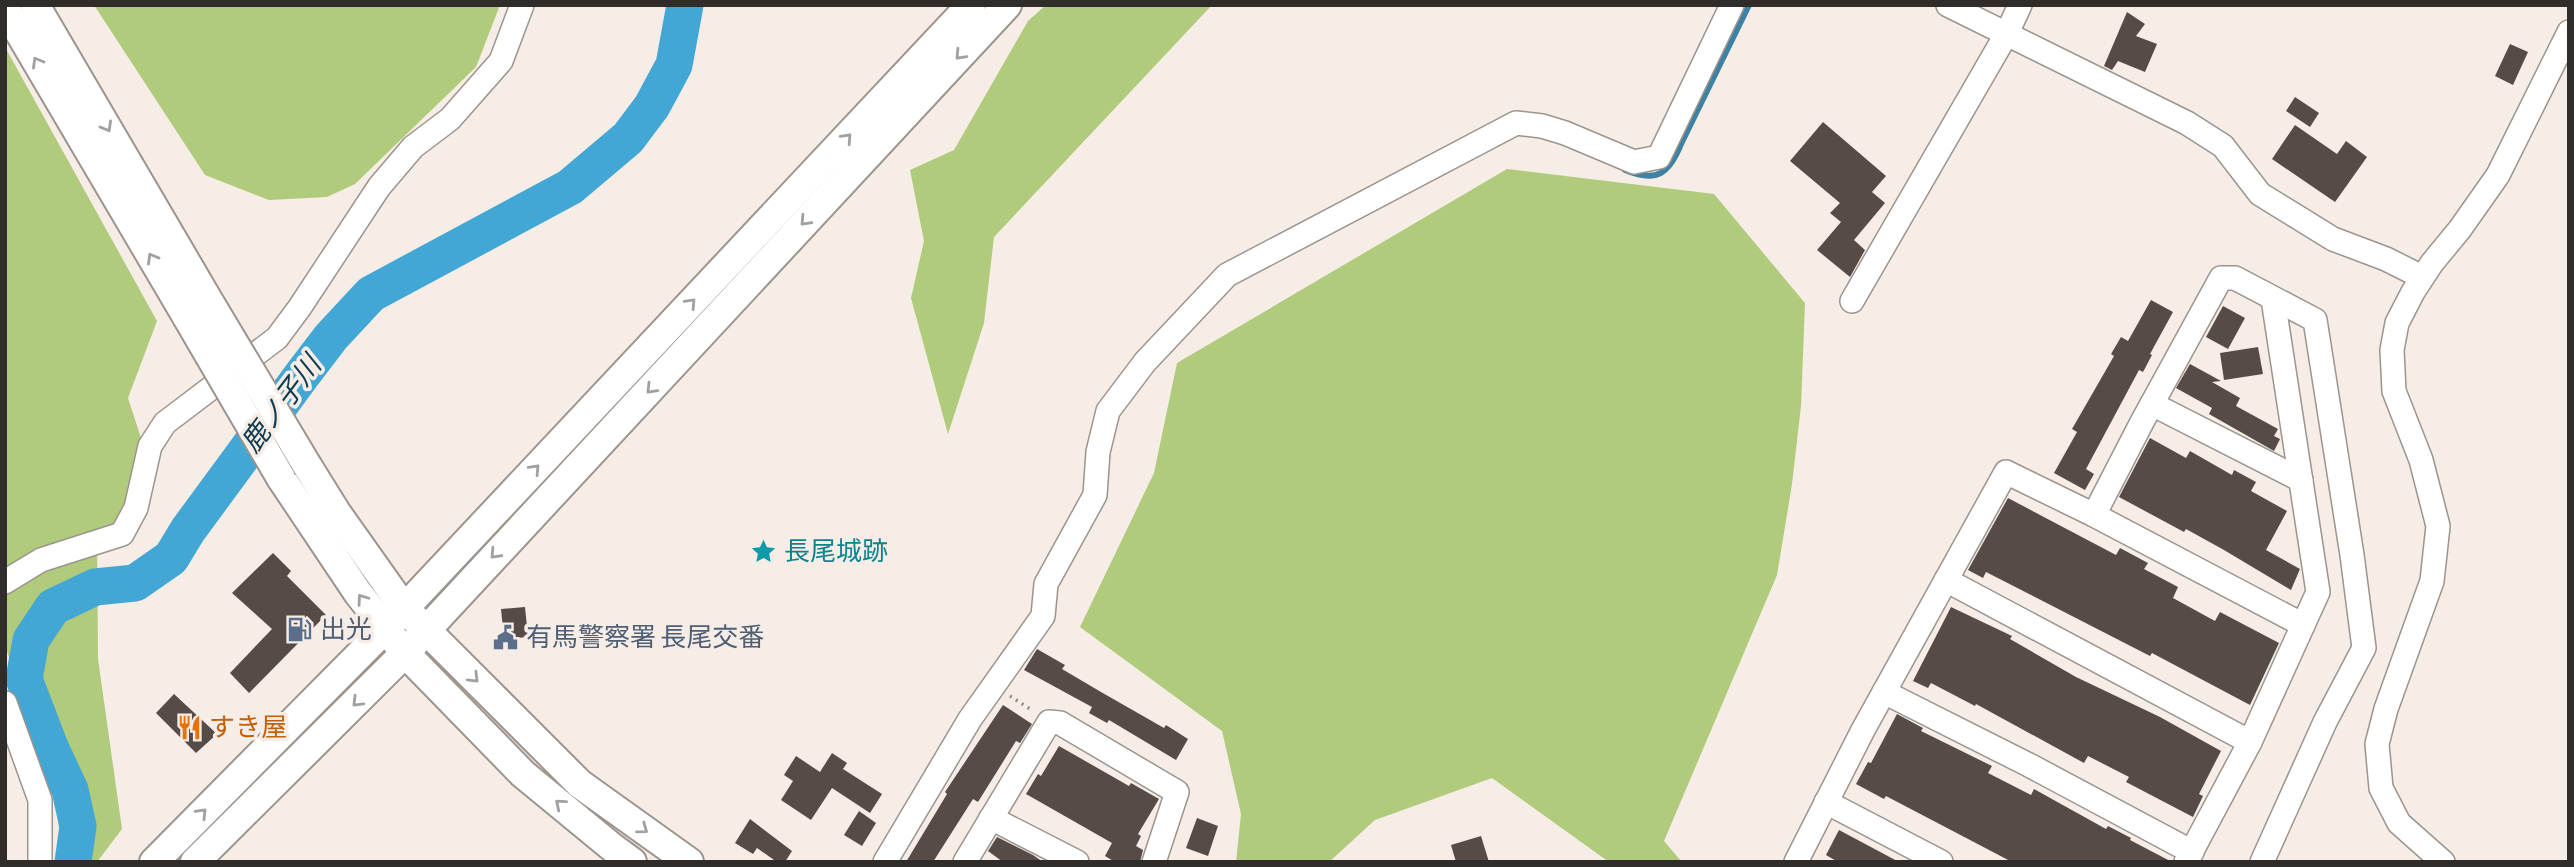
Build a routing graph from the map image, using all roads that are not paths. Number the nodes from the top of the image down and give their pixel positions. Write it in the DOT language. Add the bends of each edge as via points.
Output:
graph roads {
  1 [pos="35,5"];
  2 [pos="522,5"];
  3 [pos="971,5"];
  4 [pos="1007,5"];
  5 [pos="1731,5"];
  6 [pos="1948,5"];
  7 [pos="2020,5"];
  8 [pos="5,8"];
  9 [pos="2569,32"];
  10 [pos="2007,33"];
  11 [pos="2422,277"];
  12 [pos="2273,299"];
  13 [pos="1852,301"];
  14 [pos="199,311"];
  15 [pos="2152,404"];
  16 [pos="2301,480"];
  17 [pos="2094,515"];
  18 [pos="1946,580"];
  19 [pos="5,582"];
  20 [pos="404,608"];
  21 [pos="2303,625"];
  22 [pos="385,629"];
  23 [pos="426,630"];
  24 [pos="404,653"];
  25 [pos="1884,692"];
  26 [pos="5,703"];
  27 [pos="2250,742"];
  28 [pos="1826,802"];
  29 [pos="991,818"];
  30 [pos="2189,857"];
  31 [pos="40,862"];
  32 [pos="155,862"];
  33 [pos="195,862"];
  34 [pos="632,862"];
  35 [pos="689,862"];
  36 [pos="885,862"];
  37 [pos="965,862"];
  38 [pos="1077,862"];
  39 [pos="1154,862"];
  40 [pos="1796,862"];
  41 [pos="1941,862"];
  42 [pos="2262,862"];
  43 [pos="2443,862"];
  1 -- 14 [label="street, one-way"];
  2 -- 19 [label="street" via="501,61 450,119 413,147 379,187 277,338 165,423 150,446 136,508 122,534 41,560"];
  20 -- 3 [label="street, one-way"];
  4 -- 23 [label="street, one-way"];
  5 -- 36 [label="street" via="1659,156 1634,162 1565,133 1516,123 1227,275 1145,362 1108,411 1098,452 1095,495 1046,584 1043,616 970,719"];
  6 -- 10 [label="street"];
  7 -- 10 [label="street"];
  14 -- 8 [label="street, one-way"];
  9 -- 11 [label="street" via="2498,175"];
  10 -- 11 [label="street" via="2187,123 2223,146 2260,194 2333,239"];
  10 -- 13 [label="street"];
  11 -- 43 [label="street" via="2397,323 2393,391 2421,460 2438,526 2432,581 2377,744 2381,788 2399,823"];
  12 -- 15 [label="street" via="2235,278 2221,278"];
  12 -- 16 [label="street"];
  12 -- 42 [label="street" via="2315,320 2364,648"];
  14 -- 20 [label="street, bridge"];
  22 -- 14 [label="street, one-way, bridge" via="281,478"];
  15 -- 16 [label="street"];
  15 -- 17 [label="street"];
  16 -- 21 [label="street" via="2318,592"];
  17 -- 18 [label="street" via="2006,472"];
  17 -- 21 [label="street"];
  18 -- 25 [label="street"];
  18 -- 27 [label="street"];
  20 -- 22 [label="street"];
  20 -- 23 [label="street"];
  21 -- 27 [label="street"];
  22 -- 24 [label="street"];
  32 -- 22 [label="street, one-way"];
  23 -- 24 [label="street"];
  23 -- 35 [label="street, one-way" via="580,784"];
  24 -- 33 [label="street, one-way"];
  34 -- 24 [label="street, one-way" via="523,774"];
  25 -- 28 [label="street"];
  25 -- 30 [label="street" via="2029,765"];
  26 -- 31 [label="street" via="40,800"];
  27 -- 30 [label="street"];
  28 -- 40 [label="street"];
  28 -- 41 [label="street"];
  29 -- 37 [label="street"];
  29 -- 38 [label="street"];
  29 -- 39 [label="street" via="1049,722 1060,723 1177,792"];
}
